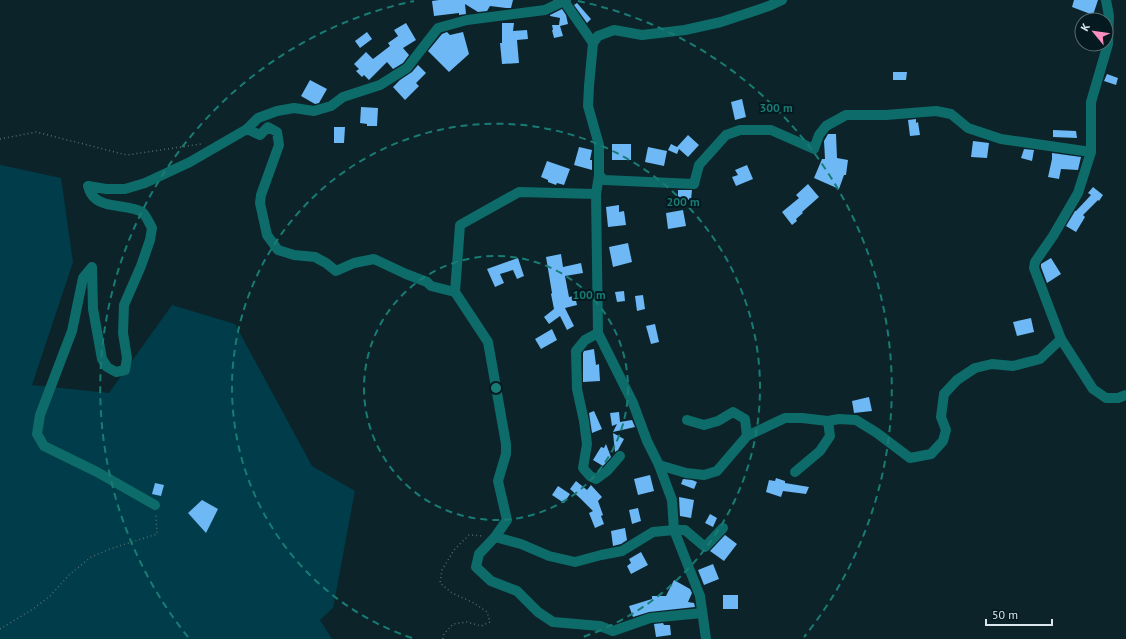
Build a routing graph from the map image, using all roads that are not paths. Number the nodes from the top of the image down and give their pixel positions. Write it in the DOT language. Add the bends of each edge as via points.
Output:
graph roads {
  1 [pos="563,0"];
  2 [pos="782,0"];
  3 [pos="1106,0"];
  4 [pos="593,43"];
  5 [pos="247,129"];
  6 [pos="1091,152"];
  7 [pos="599,175"];
  8 [pos="596,194"];
  9 [pos="455,292"];
  10 [pos="598,333"];
  11 [pos="1061,339"];
  12 [pos="1126,394"];
  13 [pos="687,420"];
  14 [pos="828,421"];
  15 [pos="747,436"];
  16 [pos="620,456"];
  17 [pos="659,465"];
  18 [pos="795,472"];
  19 [pos="155,505"];
  20 [pos="723,528"];
  21 [pos="674,530"];
  22 [pos="495,537"];
  23 [pos="702,613"];
  24 [pos="613,635"];
  25 [pos="706,639"];
  1 -- 4 [label="street"];
  1 -- 5 [label="street" via="545,10 467,20 438,28 407,68 380,85 343,96 331,106 314,111 294,108 276,111 258,118"];
  2 -- 4 [label="street" via="721,22 685,30 642,35 614,30 598,36"];
  3 -- 6 [label="street" via="1109,16 1108,44 1091,102"];
  4 -- 7 [label="street" via="588,106 599,145"];
  5 -- 9 [label="street" via="260,135 268,127 277,132 280,145 260,203 267,235 278,250 315,257 336,271 354,263 374,259 431,286"];
  5 -- 19 [label="street" via="190,162 145,183 106,189 88,186 92,195 100,202 143,212 152,228 141,266 124,305 126,370 116,372 107,367 102,359 93,309 92,267 83,278 72,331 40,415 37,434 44,446"];
  6 -- 7 [label="street" via="1001,139 968,128 951,114 936,111 846,115 826,126 819,135 814,149 771,130 740,130 726,135 699,165 694,184 604,180"];
  6 -- 11 [label="street" via="1078,194 1035,262 1034,268"];
  7 -- 8 [label="street"];
  8 -- 9 [label="street" via="519,192 460,225"];
  8 -- 10 [label="street"];
  9 -- 22 [label="street" via="488,342 506,444 506,454 498,481 507,520"];
  10 -- 16 [label="street" via="585,340 576,351 577,389 587,444 583,468 596,479"];
  10 -- 17 [label="street" via="633,403"];
  11 -- 12 [label="street" via="1093,389 1106,398 1118,398"];
  11 -- 14 [label="street" via="1040,359 1013,366 992,364 975,368 957,380 944,394 941,417 946,430 944,441 931,454 910,458 856,420"];
  13 -- 15 [label="street" via="704,425 718,421 732,412 745,420"];
  14 -- 15 [label="street" via="785,418"];
  14 -- 18 [label="street" via="830,436 820,452"];
  15 -- 17 [label="street" via="718,471 704,476"];
  17 -- 21 [label="street" via="672,500"];
  20 -- 21 [label="street" via="705,547 685,530"];
  21 -- 22 [label="street" via="653,532 622,551 575,562 549,556 521,544"];
  21 -- 23 [label="street" via="700,596"];
  22 -- 24 [label="street" via="479,554 476,567 491,581 517,591 538,612 553,622 600,626"];
  23 -- 24 [label="street" via="650,618"];
  23 -- 25 [label="street"];
}
